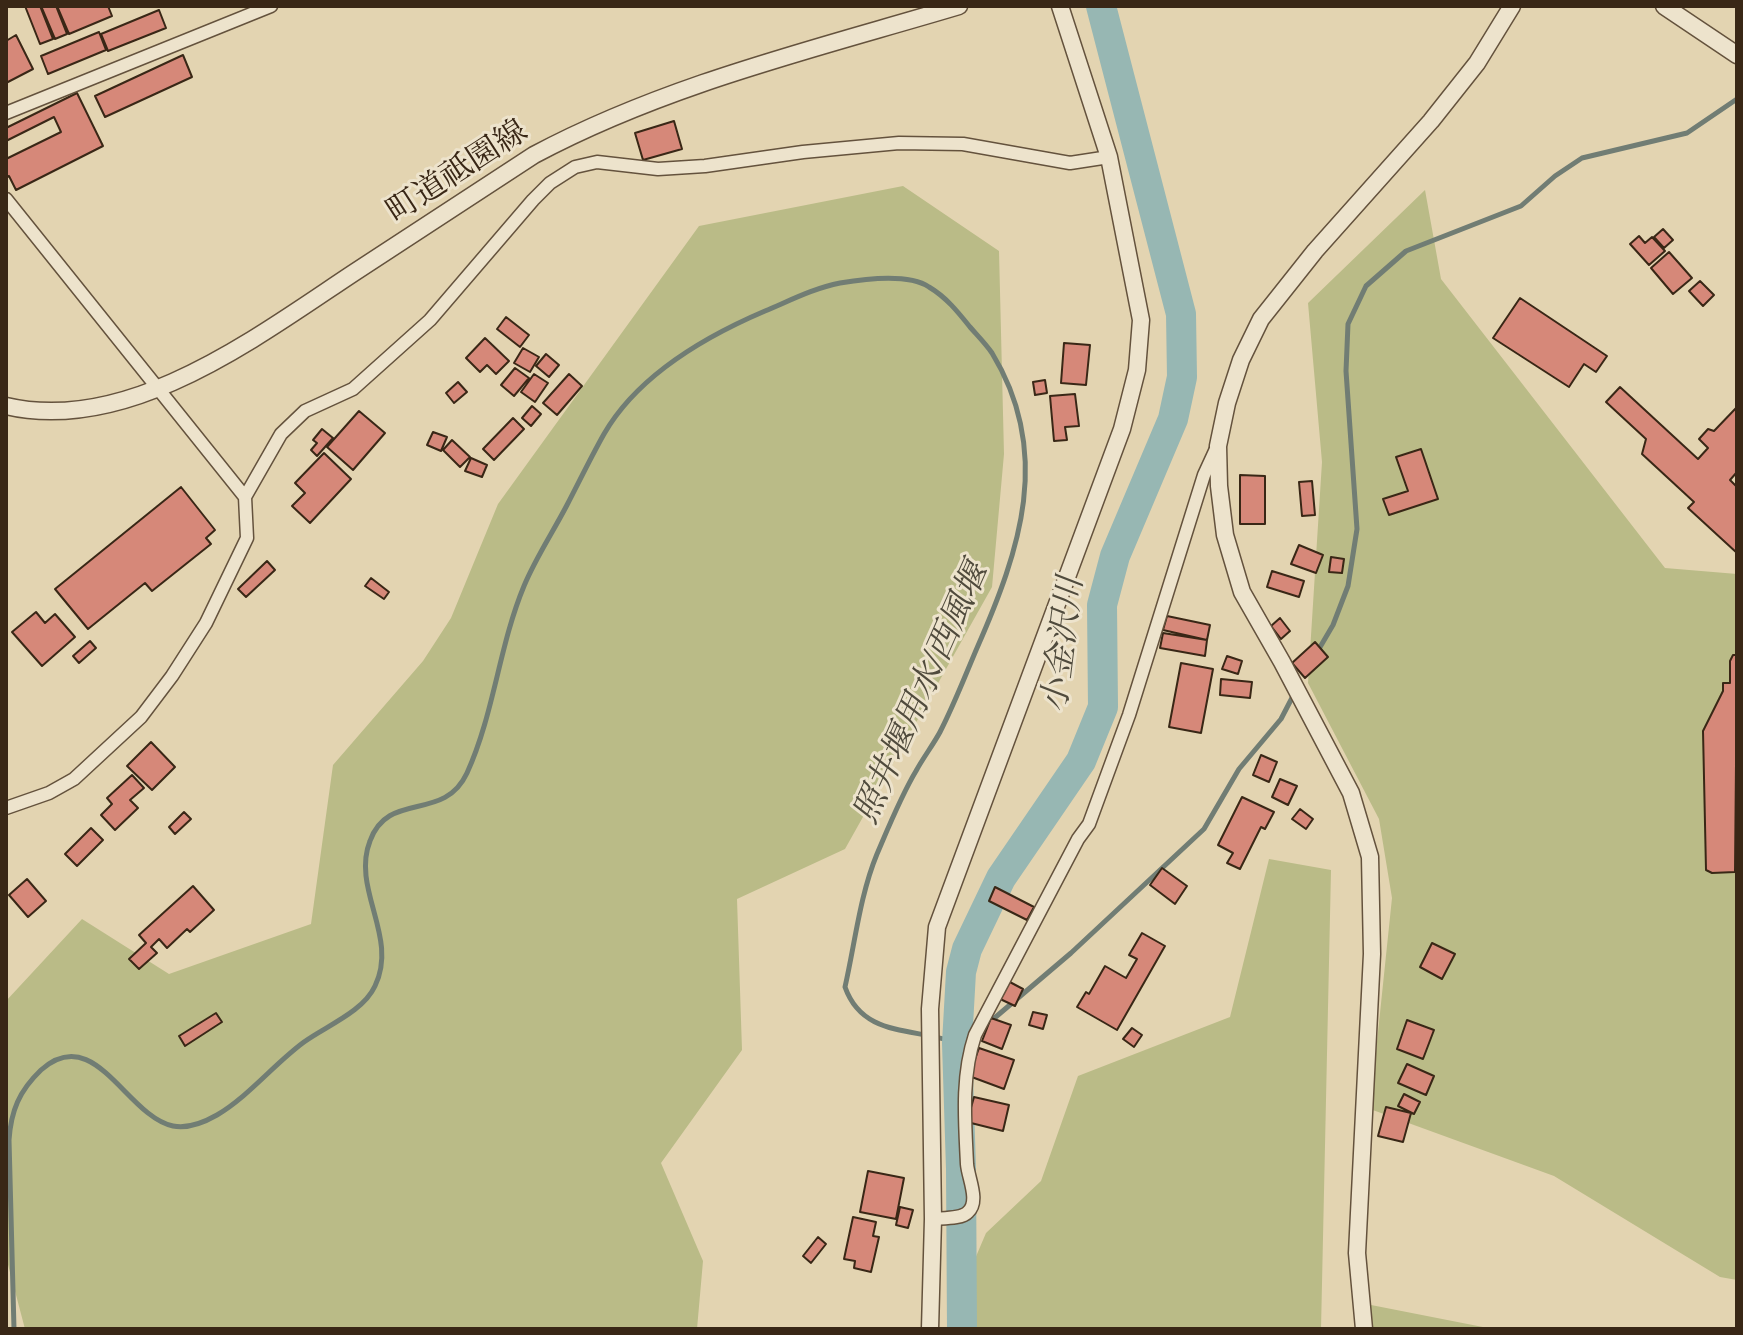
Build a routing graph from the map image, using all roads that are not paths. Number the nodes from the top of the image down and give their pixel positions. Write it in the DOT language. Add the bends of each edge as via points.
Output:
graph roads {
  1 [pos="271,6"];
  2 [pos="959,6"];
  3 [pos="1060,6"];
  4 [pos="1512,6"];
  5 [pos="1664,6"];
  6 [pos="1737,55"];
  7 [pos="6,113"];
  8 [pos="1109,157"];
  9 [pos="6,199"];
  10 [pos="157,387"];
  11 [pos="6,406"];
  12 [pos="1218,446"];
  13 [pos="245,497"];
  14 [pos="6,808"];
  15 [pos="933,1219"];
  16 [pos="930,1329"];
  17 [pos="1364,1329"];
  1 -- 7 [label="street"];
  2 -- 10 [label="street, 町道祗園線" via="678,90 574,134 225,358"];
  3 -- 8 [label="street"];
  4 -- 12 [label="street" via="1477,63 1431,121 1261,319 1241,360"];
  5 -- 6 [label="street"];
  8 -- 13 [label="street" via="1070,163 963,144 899,143 705,166 658,169 597,162 575,167 533,200 430,320 353,389 305,411 281,434"];
  8 -- 15 [label="street" via="1141,320 1137,370 1122,429 937,927 930,1009"];
  9 -- 10 [label="street"];
  10 -- 11 [label="street, 町道祗園線" via="118,403 77,410"];
  10 -- 13 [label="street"];
  12 -- 15 [label="street" via="1089,824 975,1035 966,1062 971,1210"];
  12 -- 17 [label="street" via="1225,535 1242,592 1351,793 1370,857 1372,954 1357,1253"];
  13 -- 14 [label="street" via="247,538 206,623 141,717 74,779"];
  15 -- 16 [label="street"];
}
